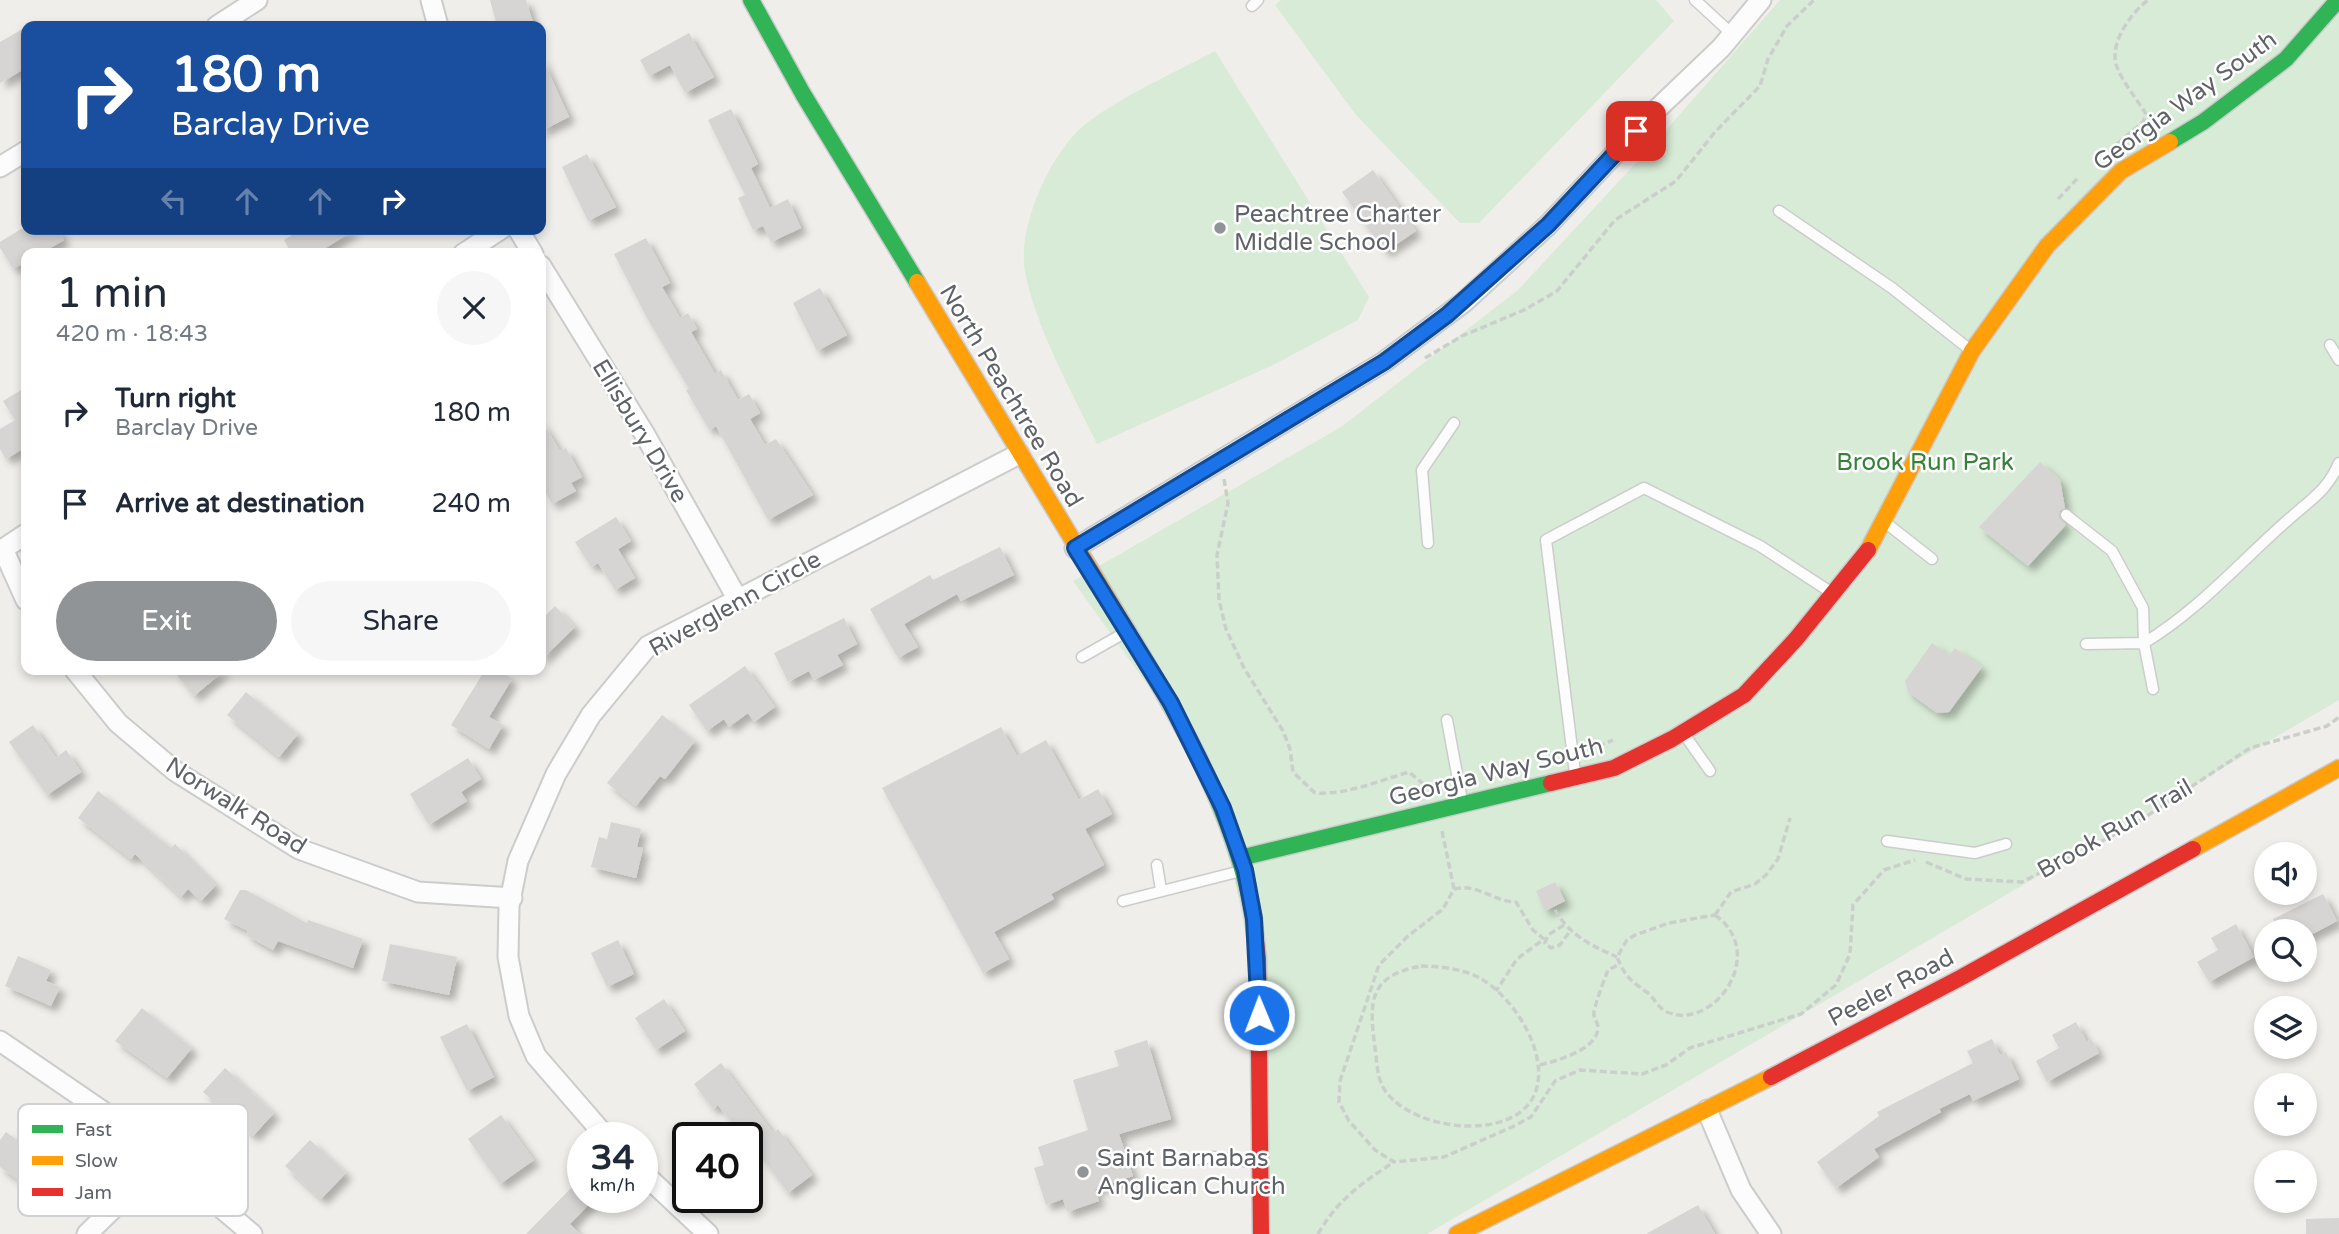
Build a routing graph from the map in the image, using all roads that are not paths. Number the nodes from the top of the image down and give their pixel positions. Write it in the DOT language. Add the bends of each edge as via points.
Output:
graph roads {
  1 [pos="255,0"];
  2 [pos="430,0"];
  3 [pos="751,0"];
  4 [pos="1695,0"];
  5 [pos="1760,0"];
  6 [pos="2338,0"];
  7 [pos="225,21"];
  8 [pos="436,21"];
  9 [pos="1732,34"];
  10 [pos="21,154"];
  11 [pos="0,167"];
  12 [pos="1779,211"];
  13 [pos="492,235"];
  14 [pos="472,248"];
  15 [pos="546,274"];
  16 [pos="2330,345"];
  17 [pos="1972,351"];
  18 [pos="2339,360"];
  19 [pos="1454,423"];
  20 [pos="1019,454"];
  21 [pos="2339,463"];
  22 [pos="2066,515"];
  23 [pos="1884,521"];
  24 [pos="21,537"];
  25 [pos="1428,543"];
  26 [pos="1075,548"];
  27 [pos="2,550"];
  28 [pos="1932,559"];
  29 [pos="21,590"];
  30 [pos="1833,593"];
  31 [pos="737,598"];
  32 [pos="1126,632"];
  33 [pos="2144,643"];
  34 [pos="2086,644"];
  35 [pos="1082,657"];
  36 [pos="79,675"];
  37 [pos="2153,689"];
  38 [pos="1447,720"];
  39 [pos="1683,732"];
  40 [pos="2339,768"];
  41 [pos="1710,771"];
  42 [pos="1575,778"];
  43 [pos="1463,804"];
  44 [pos="1886,841"];
  45 [pos="2006,844"];
  46 [pos="1243,864"];
  47 [pos="1157,865"];
  48 [pos="1161,890"];
  49 [pos="512,898"];
  50 [pos="1123,901"];
  51 [pos="0,1041"];
  52 [pos="92,1104"];
  53 [pos="1707,1110"];
  54 [pos="593,1122"];
  55 [pos="1182,1161"];
  56 [pos="1259,1163"];
  57 [pos="658,1187"];
  58 [pos="105,1216"];
  59 [pos="230,1216"];
  60 [pos="87,1234"];
  61 [pos="252,1234"];
  62 [pos="708,1234"];
  63 [pos="1261,1234"];
  64 [pos="1457,1234"];
  65 [pos="1771,1234"];
  1 -- 7 [label="street"];
  2 -- 8 [label="street"];
  3 -- 20 [label="street, North Peachtree Road"];
  4 -- 9 [label="lane"];
  5 -- 9 [label="street"];
  6 -- 17 [label="street, Georgia Way South" via="2286,59 2203,122 2121,171 2047,246"];
  9 -- 26 [label="street" via="1548,225 1464,302 1384,362"];
  10 -- 11 [label="street"];
  12 -- 17 [label="lane"];
  13 -- 14 [label="street"];
  15 -- 31 [label="street, Ellisbury Drive" via="644,433"];
  16 -- 18 [label="lane"];
  17 -- 23 [label="street, Georgia Way South"];
  19 -- 25 [label="lane" via="1422,470"];
  20 -- 26 [label="street, North Peachtree Road"];
  20 -- 31 [label="street, Riverglenn Circle"];
  21 -- 33 [label="lane" via="2315,499 2290,517 2207,598"];
  22 -- 33 [label="lane" via="2112,551 2143,608"];
  23 -- 28 [label="lane"];
  23 -- 30 [label="street, Georgia Way South" via="1870,547"];
  24 -- 27 [label="street"];
  26 -- 32 [label="street, North Peachtree Road"];
  27 -- 29 [label="street"];
  30 -- 39 [label="street, Georgia Way South" via="1744,695"];
  30 -- 42 [label="lane" via="1760,546 1644,488 1546,540"];
  31 -- 49 [label="street, Riverglenn Circle" via="648,646 591,715 556,774 518,861"];
  32 -- 35 [label="lane"];
  32 -- 46 [label="street, North Peachtree Road" via="1171,703 1223,808"];
  33 -- 34 [label="lane"];
  33 -- 37 [label="lane"];
  36 -- 49 [label="street, Norwalk Road" via="118,723 175,771 299,849 418,892"];
  38 -- 43 [label="lane"];
  39 -- 41 [label="lane"];
  39 -- 42 [label="street, Georgia Way South" via="1614,768"];
  40 -- 53 [label="street, Peeler Road" via="1962,977"];
  42 -- 43 [label="street, Georgia Way South"];
  43 -- 46 [label="street, Georgia Way South"];
  44 -- 45 [label="lane" via="1975,853"];
  46 -- 48 [label="lane"];
  46 -- 56 [label="street, North Peachtree Road" via="1258,959"];
  47 -- 48 [label="lane"];
  48 -- 50 [label="lane"];
  49 -- 54 [label="street, Riverglenn Circle" via="508,957 519,1016 536,1056"];
  51 -- 52 [label="street"];
  53 -- 64 [label="street, Peeler Road"];
  53 -- 65 [label="street" via="1741,1190"];
  55 -- 56 [label="lane" via="1214,1157"];
  56 -- 63 [label="street, North Peachtree Road"];
  57 -- 62 [label="street"];
  58 -- 60 [label="street"];
  59 -- 61 [label="street"];
}
